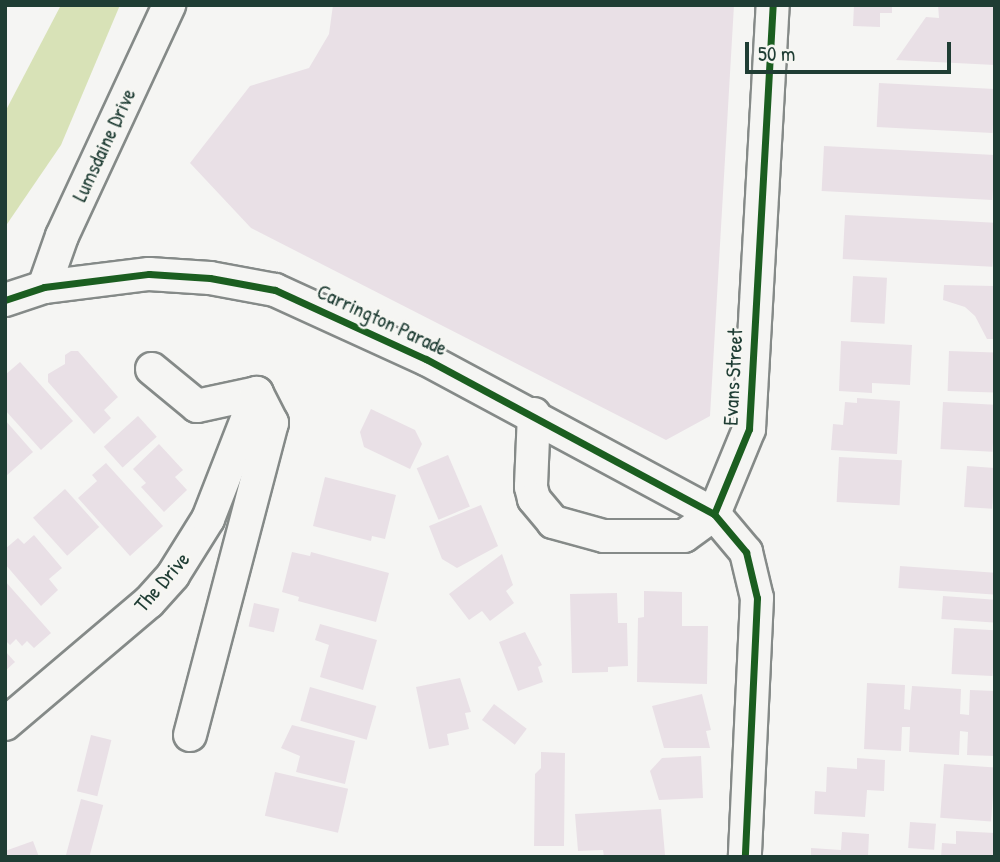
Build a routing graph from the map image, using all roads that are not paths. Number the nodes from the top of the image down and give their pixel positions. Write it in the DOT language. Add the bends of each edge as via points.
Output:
graph roads {
  1 [pos="169,5"];
  2 [pos="773,5"];
  3 [pos="44,287"];
  4 [pos="5,300"];
  5 [pos="152,369"];
  6 [pos="257,393"];
  7 [pos="534,414"];
  8 [pos="714,514"];
  9 [pos="5,724"];
  10 [pos="190,735"];
  11 [pos="746,857"];
  1 -- 3 [label="street, Lumsdaine Drive" via="62,236"];
  2 -- 8 [label="street, Evans Street" via="749,429"];
  3 -- 4 [label="street, Carrington Parade"];
  3 -- 7 [label="street, Carrington Parade" via="149,274 210,278 275,290"];
  5 -- 6 [label="street" via="197,406"];
  6 -- 9 [label="street, The Drive" via="208,519 173,575 91,653"];
  6 -- 10 [label="street" via="272,423"];
  7 -- 8 [label="street, Carrington Parade"];
  7 -- 8 [label="street" via="531,487 534,499 553,522 604,536 684,536"];
  8 -- 11 [label="street" via="746,552 757,598"];
}
